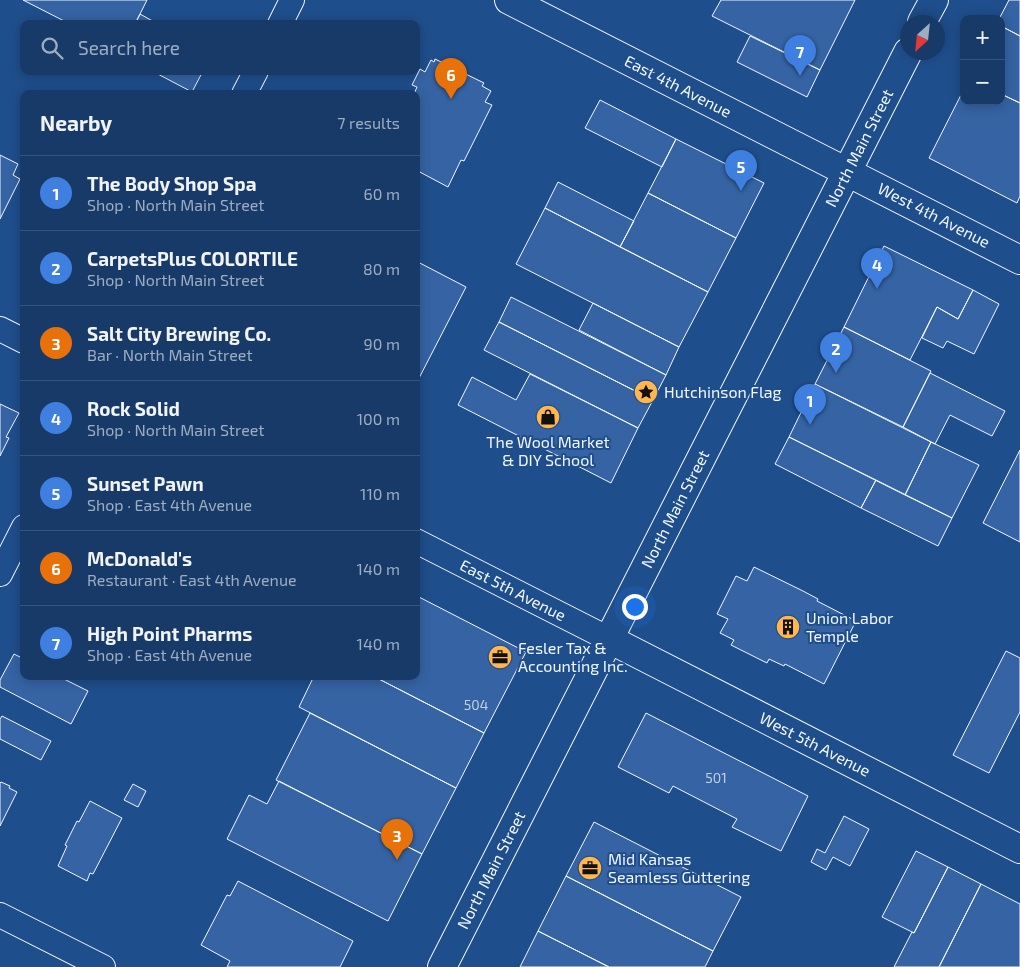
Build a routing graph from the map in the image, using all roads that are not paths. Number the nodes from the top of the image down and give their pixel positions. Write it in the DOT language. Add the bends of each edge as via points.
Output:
graph roads {
  1 [pos="292,0"];
  2 [pos="509,0"];
  3 [pos="934,0"];
  4 [pos="926,15"];
  5 [pos="282,20"];
  6 [pos="904,60"];
  7 [pos="254,75"];
  8 [pos="246,90"];
  9 [pos="847,171"];
  10 [pos="1020,260"];
  11 [pos="0,329"];
  12 [pos="20,339"];
  13 [pos="20,535"];
  14 [pos="420,543"];
  15 [pos="0,574"];
  16 [pos="609,639"];
  17 [pos="1020,849"];
  18 [pos="0,915"];
  19 [pos="103,967"];
  20 [pos="442,967"];
  1 -- 5 [label="street"];
  2 -- 9 [label="main road, East 4th Avenue"];
  3 -- 4 [label="main road"];
  6 -- 9 [label="main road, North Main Street"];
  7 -- 8 [label="street"];
  9 -- 10 [label="main road, West 4th Avenue"];
  9 -- 16 [label="main road, North Main Street"];
  11 -- 12 [label="street"];
  13 -- 15 [label="street"];
  14 -- 16 [label="street, East 5th Avenue"];
  16 -- 17 [label="main road, West 5th Avenue"];
  16 -- 20 [label="main road, North Main Street"];
  18 -- 19 [label="street"];
}
